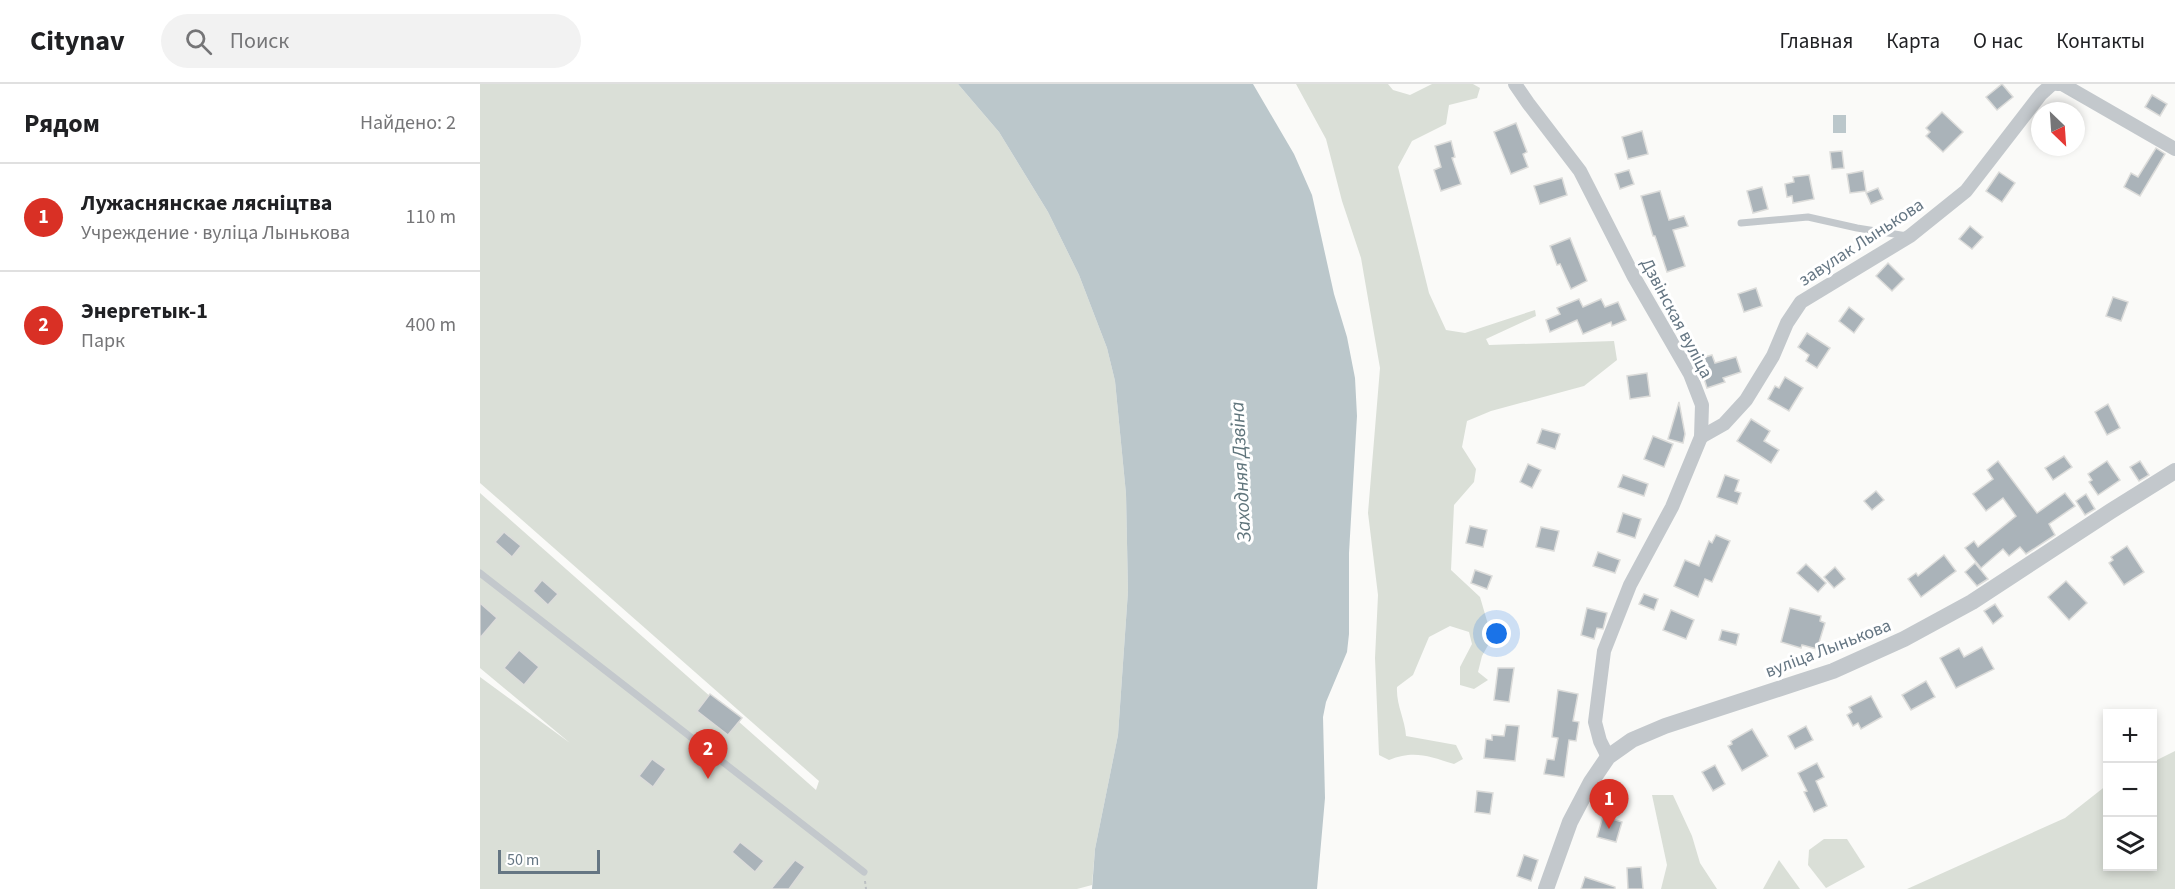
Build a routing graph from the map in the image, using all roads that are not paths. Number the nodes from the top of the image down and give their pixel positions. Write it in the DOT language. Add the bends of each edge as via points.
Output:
graph roads {
  1 [pos="1515,84"];
  2 [pos="2052,84"];
  3 [pos="2057,84"];
  4 [pos="2175,149"];
  5 [pos="1741,223"];
  6 [pos="1910,236"];
  7 [pos="1701,437"];
  8 [pos="2175,471"];
  9 [pos="480,573"];
  10 [pos="1608,757"];
  11 [pos="864,872"];
  12 [pos="1546,889"];
  1 -- 7 [label="street, Дзвінская вуліца" via="1580,171 1634,277 1690,374 1702,405"];
  2 -- 6 [label="street, завулак Лынькова" via="1966,191"];
  3 -- 4 [label="street"];
  5 -- 6 [label="lane" via="1808,217"];
  6 -- 7 [label="street, завулак Лынькова" via="1801,302 1746,400 1724,424"];
  7 -- 10 [label="street, Дзвінская вуліца" via="1672,507 1630,585 1604,651 1595,722"];
  8 -- 10 [label="street, вуліца Лынькова" via="1972,602 1904,639 1833,671 1665,726 1632,740"];
  9 -- 11 [label="lane"];
  10 -- 12 [label="street, вуліца Лынькова" via="1570,822"];
}
